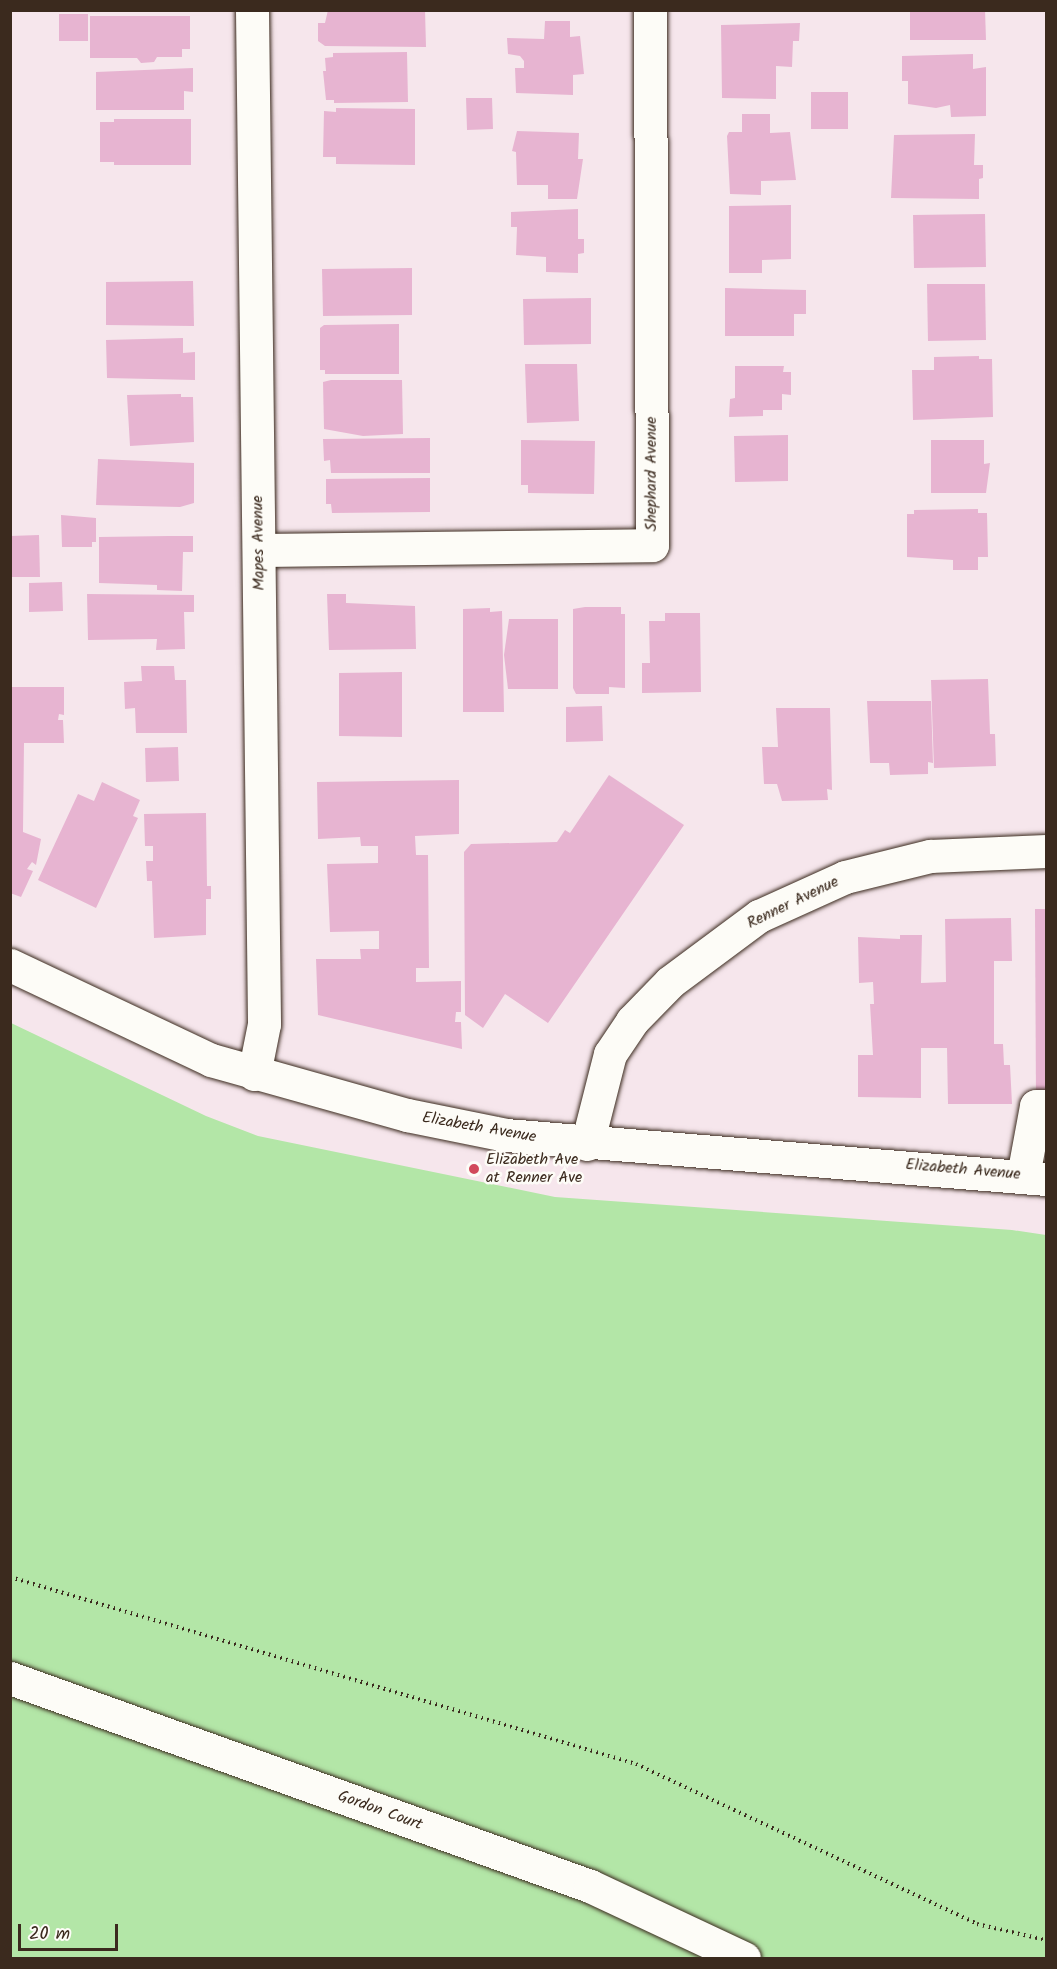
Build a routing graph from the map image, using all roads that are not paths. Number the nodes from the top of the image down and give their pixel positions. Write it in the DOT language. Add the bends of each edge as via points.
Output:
graph roads {
  1 [pos="252,10"];
  2 [pos="650,10"];
  3 [pos="259,550"];
  4 [pos="1047,851"];
  5 [pos="10,965"];
  6 [pos="254,1074"];
  7 [pos="1047,1106"];
  8 [pos="587,1144"];
  9 [pos="1035,1177"];
  10 [pos="10,1678"];
  11 [pos="744,1959"];
  1 -- 3 [label="street, Mapes Avenue"];
  2 -- 3 [label="street, Shephard Avenue" via="652,545"];
  3 -- 6 [label="street, Mapes Avenue" via="264,1024"];
  4 -- 8 [label="street, Renner Avenue" via="930,856 845,877 759,916 670,982 632,1021 609,1054"];
  5 -- 6 [label="street, Elizabeth Avenue" via="211,1060"];
  6 -- 8 [label="street, Elizabeth Avenue" via="407,1115 506,1135"];
  7 -- 9 [label="street" via="1036,1106"];
  8 -- 9 [label="street, Elizabeth Avenue"];
  10 -- 11 [label="street, Gordon Court" via="590,1886"];
}
